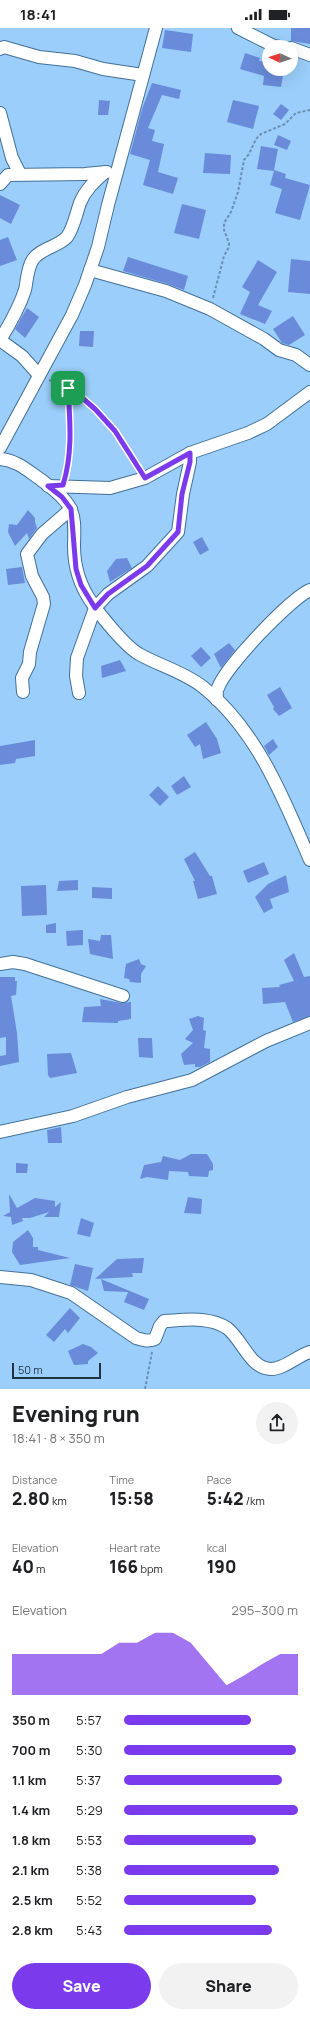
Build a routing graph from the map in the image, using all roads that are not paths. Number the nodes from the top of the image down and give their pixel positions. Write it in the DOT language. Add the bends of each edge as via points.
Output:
graph roads {
  1 [pos="156,28"];
  2 [pos="238,28"];
  3 [pos="262,40"];
  4 [pos="0,49"];
  5 [pos="298,51"];
  6 [pos="310,56"];
  7 [pos="143,75"];
  8 [pos="0,113"];
  9 [pos="111,172"];
  10 [pos="20,174"];
  11 [pos="0,184"];
  12 [pos="90,270"];
  13 [pos="0,340"];
  14 [pos="310,365"];
  15 [pos="39,375"];
  16 [pos="310,392"];
  17 [pos="0,448"];
  18 [pos="190,453"];
  19 [pos="0,459"];
  20 [pos="48,486"];
  21 [pos="71,509"];
  22 [pos="310,590"];
  23 [pos="95,608"];
  24 [pos="23,692"];
  25 [pos="79,693"];
  26 [pos="217,700"];
  27 [pos="310,860"];
  28 [pos="0,964"];
  29 [pos="123,996"];
  30 [pos="310,1023"];
  31 [pos="0,1132"];
  32 [pos="0,1277"];
  33 [pos="310,1352"];
  1 -- 7 [label="street"];
  2 -- 3 [label="street"];
  4 -- 7 [label="street" via="4,47 39,57 75,61 103,69"];
  5 -- 6 [label="street"];
  7 -- 9 [label="street"];
  8 -- 10 [label="street" via="12,158"];
  9 -- 10 [label="street"];
  9 -- 12 [label="street" via="98,247"];
  9 -- 13 [label="street" via="88,190 80,202 75,221 67,236 34,258 15,315"];
  10 -- 11 [label="street" via="8,174"];
  12 -- 14 [label="street" via="166,291 210,309 258,335 279,350 296,356"];
  12 -- 15 [label="street" via="72,315"];
  13 -- 15 [label="street" via="22,356"];
  15 -- 17 [label="street"];
  16 -- 18 [label="street" via="267,424"];
  18 -- 20 [label="street" via="145,478 110,488"];
  18 -- 23 [label="street" via="178,532 147,566 108,594"];
  19 -- 20 [label="street" via="15,462"];
  20 -- 21 [label="street" via="62,497"];
  21 -- 23 [label="street" via="76,569 81,585"];
  21 -- 24 [label="street" via="42,534 27,554 32,576 44,604 29,664 22,678"];
  22 -- 26 [label="street" via="300,595 268,625 228,671 218,688"];
  23 -- 25 [label="street" via="77,658 76,676"];
  23 -- 26 [label="street" via="137,654 188,677"];
  26 -- 27 [label="street" via="248,735 262,758"];
  28 -- 29 [label="street" via="25,964"];
  30 -- 31 [label="street" via="279,1034 192,1080 127,1097 73,1116"];
  32 -- 33 [label="street" via="31,1280 71,1293 136,1338 150,1341 155,1339 164,1321 205,1320 227,1328 262,1367 278,1368"];
}
